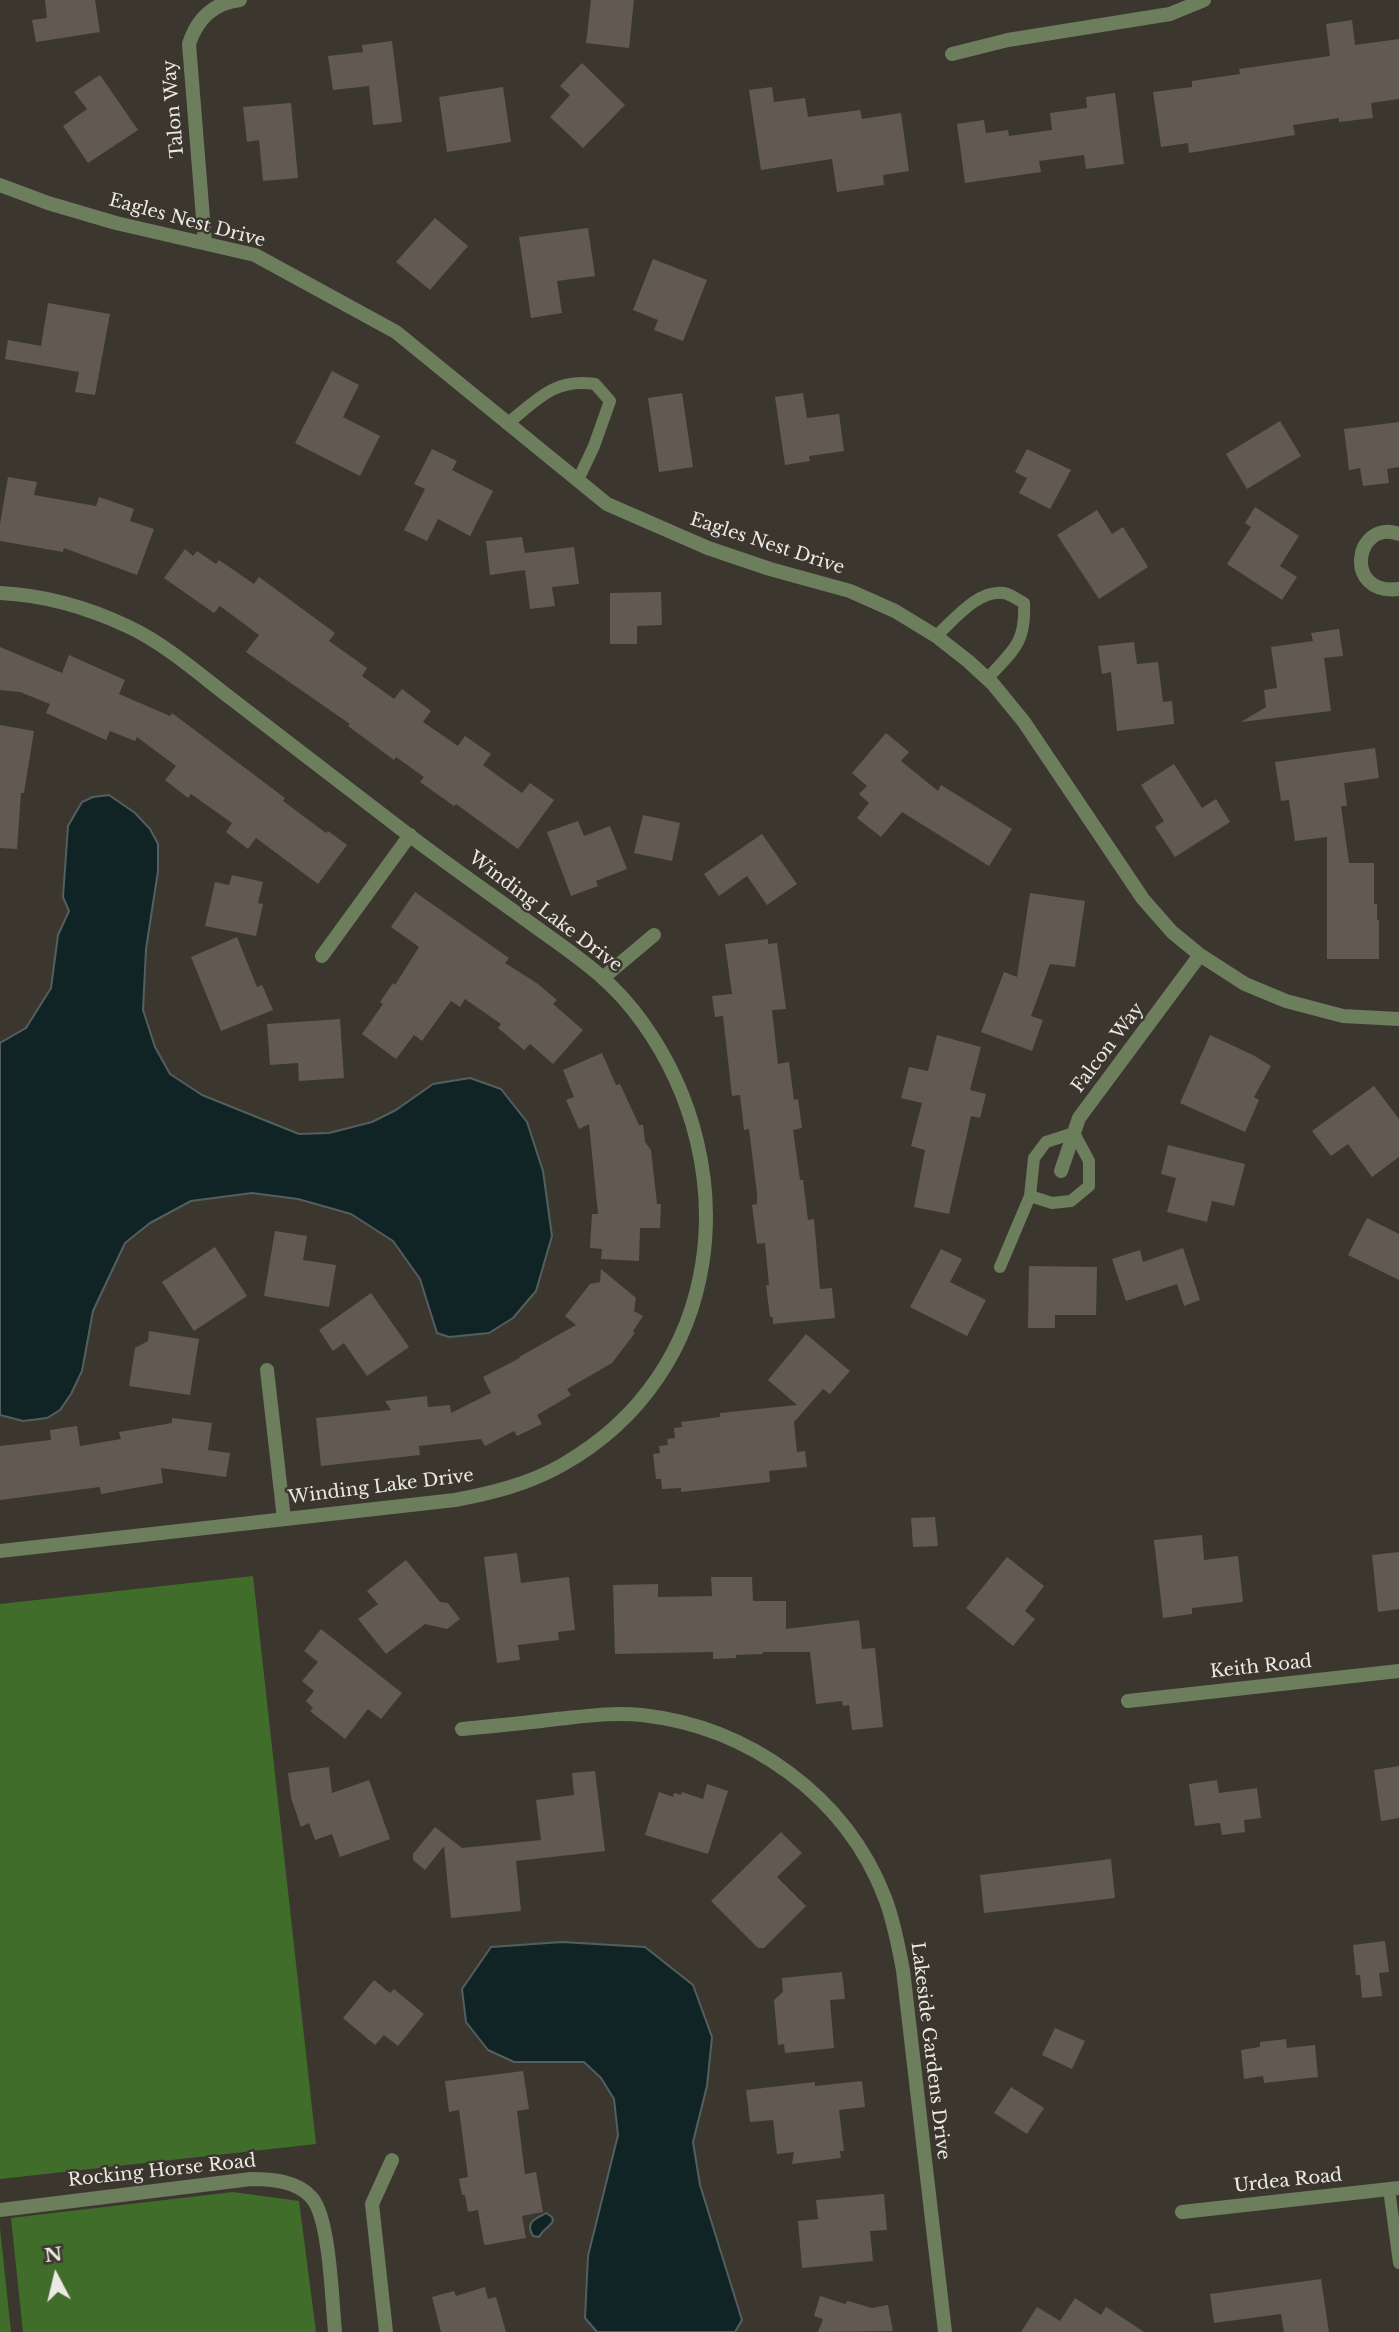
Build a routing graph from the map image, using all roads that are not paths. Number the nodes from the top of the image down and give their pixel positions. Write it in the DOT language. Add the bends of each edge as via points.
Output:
graph roads {
  1 [pos="240,0"];
  2 [pos="1203,0"];
  3 [pos="953,54"];
  4 [pos="0,185"];
  5 [pos="205,243"];
  6 [pos="507,424"];
  7 [pos="578,480"];
  8 [pos="1399,534"];
  9 [pos="1399,589"];
  10 [pos="0,593"];
  11 [pos="936,636"];
  12 [pos="988,679"];
  13 [pos="410,835"];
  14 [pos="654,934"];
  15 [pos="1200,955"];
  16 [pos="322,956"];
  17 [pos="604,977"];
  18 [pos="1399,1019"];
  19 [pos="1074,1133"];
  20 [pos="1061,1171"];
  21 [pos="1030,1196"];
  22 [pos="1000,1267"];
  23 [pos="267,1370"];
  24 [pos="284,1519"];
  25 [pos="0,1551"];
  26 [pos="1399,1671"];
  27 [pos="1128,1701"];
  28 [pos="462,1730"];
  29 [pos="392,2160"];
  30 [pos="1394,2189"];
  31 [pos="0,2210"];
  32 [pos="1182,2212"];
  33 [pos="1399,2263"];
  34 [pos="335,2332"];
  35 [pos="386,2332"];
  36 [pos="945,2332"];
  1 -- 5 [label="street, Talon Way" via="216,6 203,16 189,44"];
  2 -- 3 [label="street" via="1170,15 1008,40"];
  4 -- 5 [label="street, Eagles Nest Drive" via="116,223"];
  5 -- 6 [label="street, Eagles Nest Drive" via="255,255 396,332"];
  6 -- 7 [label="street, Eagles Nest Drive"];
  6 -- 7 [label="lane" via="545,393 575,381 595,384 610,401"];
  7 -- 11 [label="street, Eagles Nest Drive" via="607,504 708,548 850,591"];
  8 -- 9 [label="street" via="1376,534 1360,556 1361,570 1370,583"];
  10 -- 13 [label="street, Winding Lake Drive" via="60,602 132,628"];
  11 -- 12 [label="street, Eagles Nest Drive"];
  11 -- 12 [label="lane" via="986,594 1005,593 1024,603 1024,631"];
  12 -- 15 [label="street, Eagles Nest Drive" via="1024,722 1143,899"];
  13 -- 16 [label="street"];
  13 -- 17 [label="street, Winding Lake Drive"];
  14 -- 17 [label="street"];
  15 -- 18 [label="street, Eagles Nest Drive" via="1245,984 1286,1001 1343,1016"];
  15 -- 19 [label="street, Falcon Way" via="1079,1118"];
  17 -- 24 [label="street, Winding Lake Drive" via="644,1025 669,1066 701,1155 706,1186 704,1259 684,1331 667,1362 646,1393 593,1445 527,1481 455,1500"];
  19 -- 20 [label="street, Falcon Way"];
  19 -- 21 [label="lane" via="1046,1142 1034,1158"];
  19 -- 21 [label="lane" via="1089,1161 1089,1186 1071,1202 1052,1203"];
  21 -- 22 [label="lane"];
  23 -- 24 [label="street"];
  24 -- 25 [label="street, Winding Lake Drive"];
  26 -- 27 [label="street, Keith Road"];
  28 -- 36 [label="street, Lakeside Gardens Drive" via="603,1714 678,1721 748,1746 780,1766 810,1789 848,1831 869,1863 896,1933"];
  29 -- 35 [label="street" via="372,2204"];
  30 -- 32 [label="street, Urdea Road"];
  30 -- 33 [label="lane"];
  31 -- 34 [label="street, Rocking Horse Road" via="251,2179 282,2182 311,2197 324,2222"];
}
